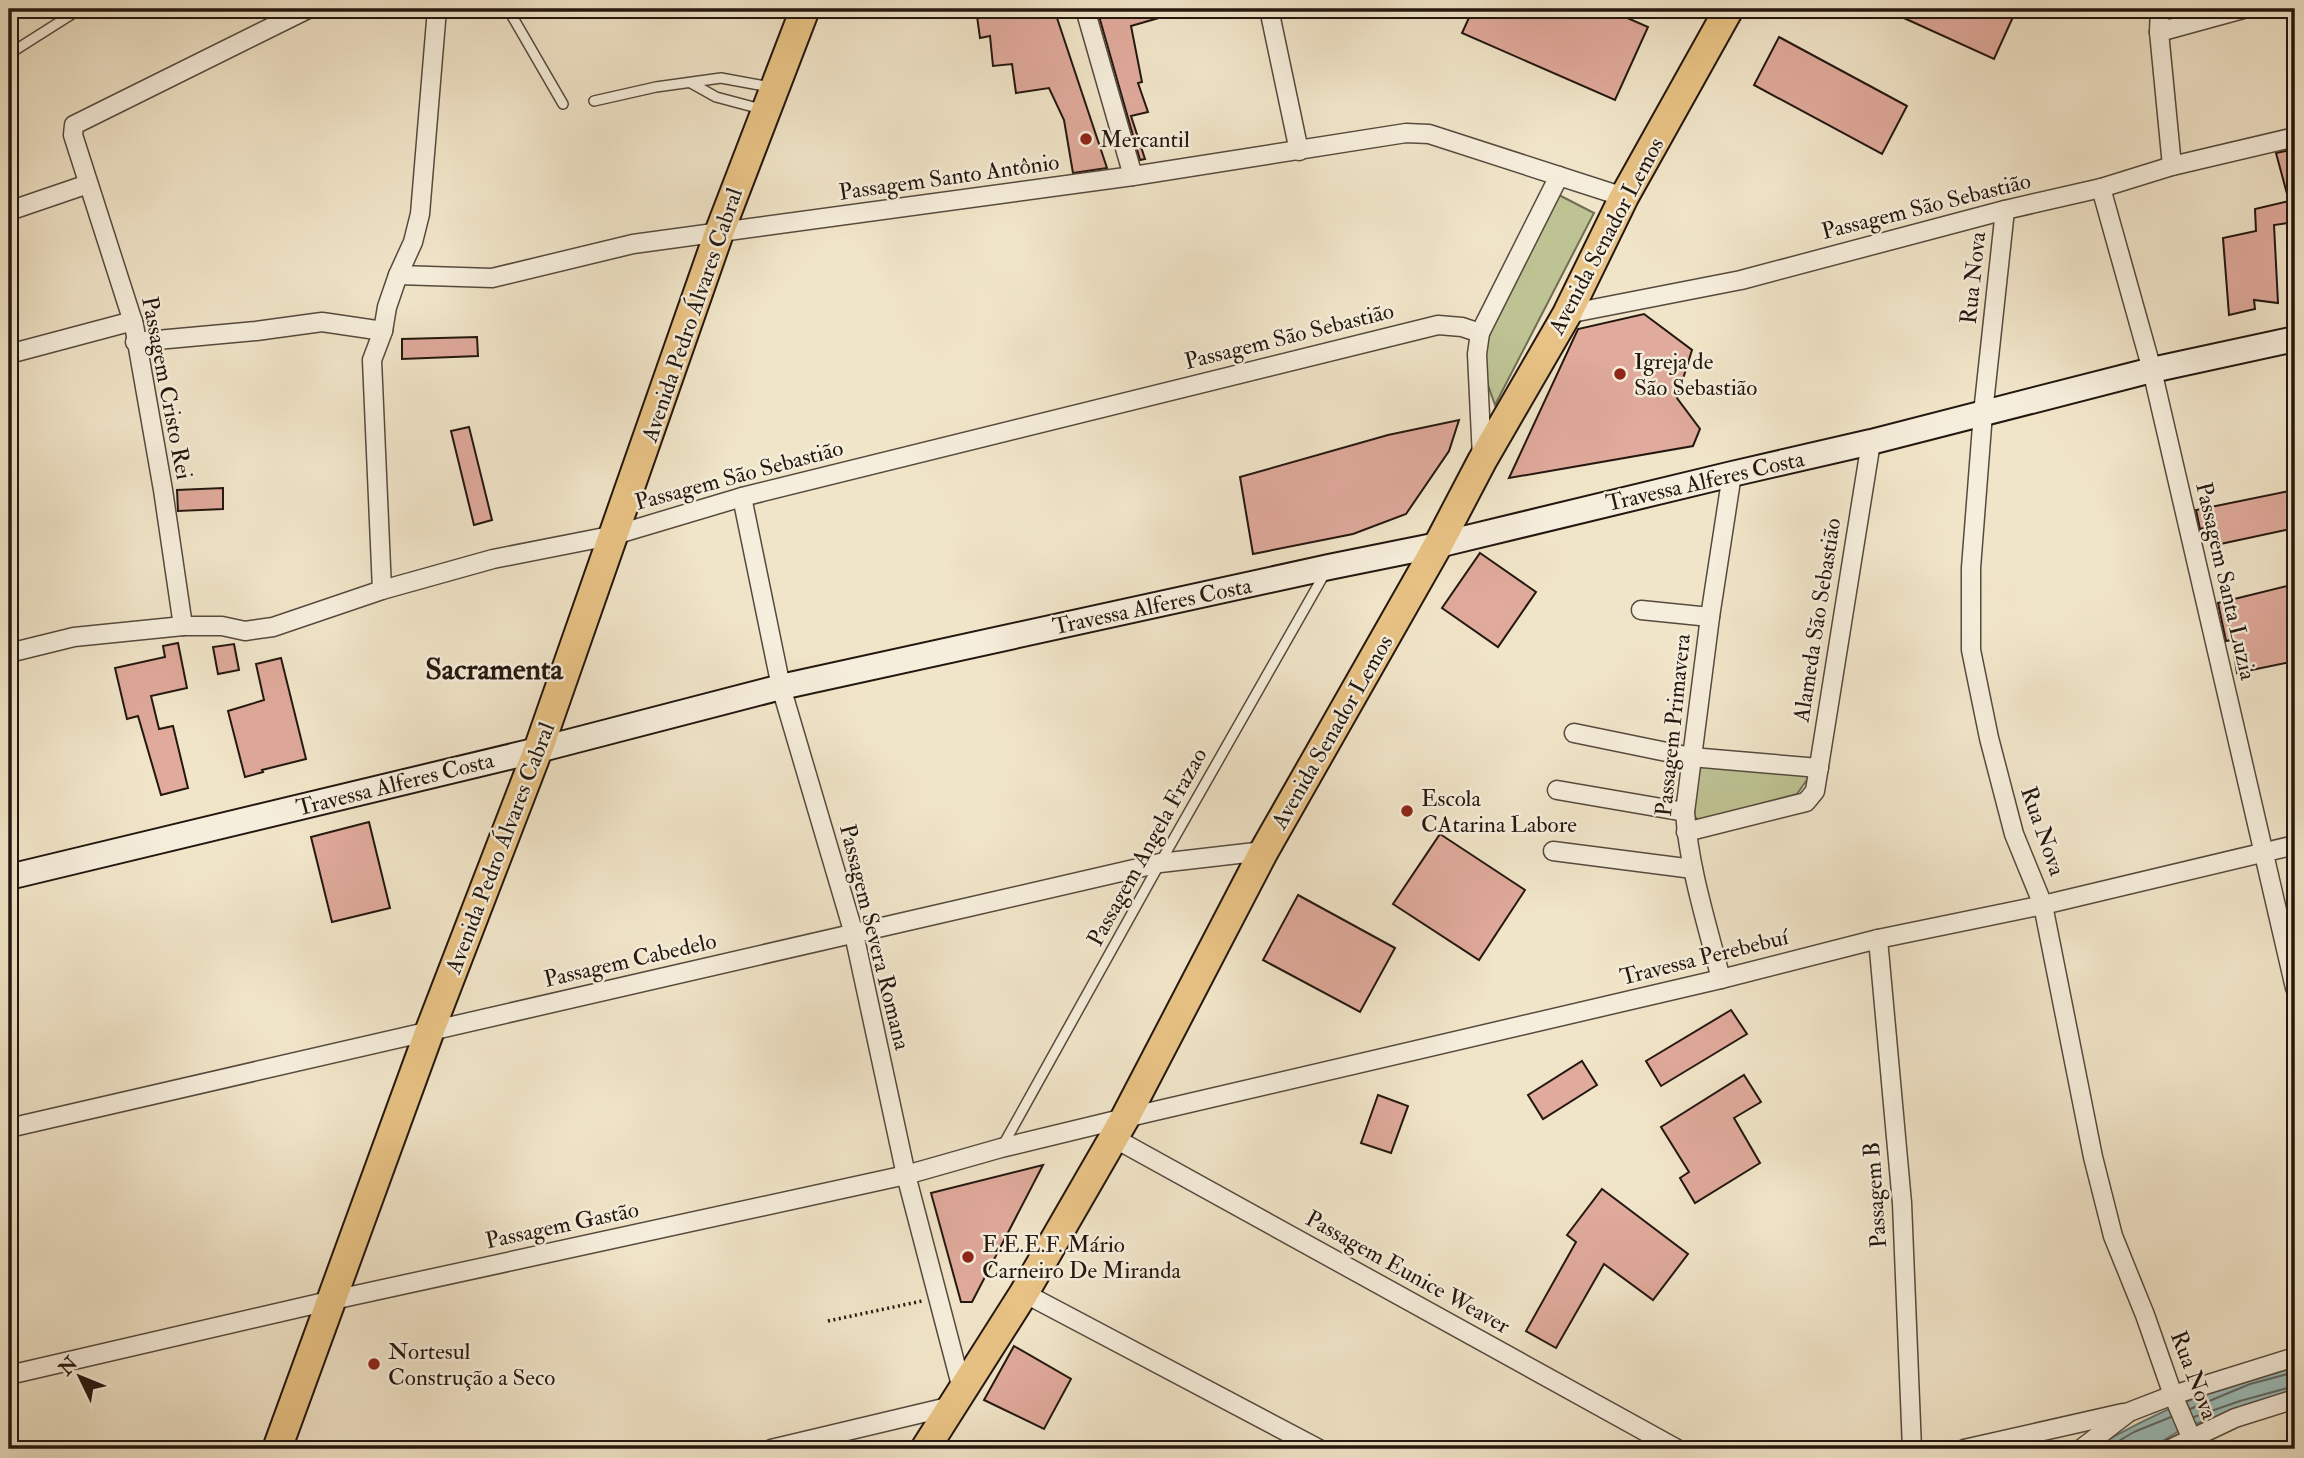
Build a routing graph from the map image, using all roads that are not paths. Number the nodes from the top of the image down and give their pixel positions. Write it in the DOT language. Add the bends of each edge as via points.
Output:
graph roads {
  1 [pos="80,9"];
  2 [pos="308,9"];
  3 [pos="438,9"];
  4 [pos="508,9"];
  5 [pos="805,9"];
  6 [pos="1085,9"];
  7 [pos="1269,9"];
  8 [pos="1729,9"];
  9 [pos="2160,9"];
  10 [pos="2243,9"];
  11 [pos="2159,32"];
  12 [pos="9,54"];
  13 [pos="691,83"];
  14 [pos="771,99"];
  15 [pos="594,101"];
  16 [pos="562,104"];
  17 [pos="2295,137"];
  18 [pos="1298,151"];
  19 [pos="2172,166"];
  20 [pos="1133,176"];
  21 [pos="1559,176"];
  22 [pos="88,184"];
  23 [pos="2101,188"];
  24 [pos="1624,197"];
  25 [pos="2005,210"];
  26 [pos="9,211"];
  27 [pos="719,233"];
  28 [pos="398,275"];
  29 [pos="1567,314"];
  30 [pos="133,321"];
  31 [pos="383,331"];
  32 [pos="1480,333"];
  33 [pos="2295,339"];
  34 [pos="135,342"];
  35 [pos="9,355"];
  36 [pos="2152,370"];
  37 [pos="1983,412"];
  38 [pos="1871,442"];
  39 [pos="1482,461"];
  40 [pos="1732,474"];
  41 [pos="742,497"];
  42 [pos="615,535"];
  43 [pos="1438,545"];
  44 [pos="1329,566"];
  45 [pos="382,590"];
  46 [pos="1641,610"];
  47 [pos="1710,617"];
  48 [pos="183,626"];
  49 [pos="9,653"];
  50 [pos="781,687"];
  51 [pos="1574,733"];
  52 [pos="538,750"];
  53 [pos="1691,757"];
  54 [pos="1819,768"];
  55 [pos="1557,790"];
  56 [pos="1685,812"];
  57 [pos="1686,832"];
  58 [pos="2295,845"];
  59 [pos="1264,851"];
  60 [pos="1553,851"];
  61 [pos="2263,853"];
  62 [pos="1160,863"];
  63 [pos="1693,869"];
  64 [pos="9,877"];
  65 [pos="2043,905"];
  66 [pos="854,934"];
  67 [pos="1878,939"];
  68 [pos="1721,979"];
  69 [pos="2295,988"];
  70 [pos="430,1030"];
  71 [pos="9,1128"];
  72 [pos="1120,1128"];
  73 [pos="1001,1148"];
  74 [pos="906,1175"];
  75 [pos="1024,1293"];
  76 [pos="333,1300"];
  77 [pos="2295,1357"];
  78 [pos="9,1375"];
  79 [pos="957,1397"];
  80 [pos="2174,1398"];
  81 [pos="2295,1399"];
  82 [pos="2129,1412"];
  83 [pos="2192,1438"];
  84 [pos="277,1449"];
  85 [pos="771,1449"];
  86 [pos="927,1449"];
  87 [pos="1319,1449"];
  88 [pos="1678,1449"];
  89 [pos="1912,1449"];
  90 [pos="1964,1449"];
  91 [pos="2081,1449"];
  92 [pos="2170,1449"];
  1 -- 12 [label="lane"];
  2 -- 22 [label="street, Passagem Cristo Rei" via="74,125"];
  3 -- 28 [label="street" via="420,214"];
  4 -- 16 [label="lane"];
  5 -- 14 [label="main road, Avenida Pedro Álvares Cabral"];
  6 -- 20 [label="street"];
  7 -- 18 [label="street"];
  8 -- 24 [label="main road, Avenida Senador Lemos"];
  9 -- 11 [label="street"];
  10 -- 11 [label="street"];
  11 -- 19 [label="street"];
  13 -- 14 [label="lane" via="716,97"];
  13 -- 14 [label="lane" via="721,78"];
  13 -- 15 [label="lane"];
  14 -- 27 [label="main road, Avenida Pedro Álvares Cabral"];
  17 -- 19 [label="street, Passagem São Sebastião"];
  18 -- 20 [label="street, Passagem Santo Antônio"];
  18 -- 21 [label="street, Passagem Santo Antônio" via="1372,137 1429,134"];
  19 -- 23 [label="street, Passagem São Sebastião"];
  20 -- 27 [label="street, Passagem Santo Antônio"];
  21 -- 24 [label="street, Passagem Santo Antônio"];
  21 -- 32 [label="street"];
  22 -- 26 [label="street"];
  22 -- 30 [label="street, Passagem Cristo Rei"];
  23 -- 25 [label="street, Passagem São Sebastião"];
  23 -- 36 [label="street, Passagem Santa Luzia"];
  24 -- 29 [label="main road, Avenida Senador Lemos"];
  25 -- 29 [label="street, Passagem São Sebastião" via="1741,280"];
  25 -- 37 [label="street, Rua Nova"];
  27 -- 28 [label="street, Passagem Santo Antônio" via="633,244 492,278"];
  27 -- 42 [label="main road, Avenida Pedro Álvares Cabral"];
  28 -- 31 [label="street"];
  29 -- 39 [label="main road, Avenida Senador Lemos"];
  30 -- 34 [label="street, Passagem Cristo Rei"];
  30 -- 35 [label="street"];
  31 -- 34 [label="street" via="322,322"];
  31 -- 45 [label="street" via="372,360"];
  32 -- 39 [label="street"];
  32 -- 41 [label="street, Passagem São Sebastião" via="1438,325"];
  33 -- 36 [label="street, Travessa Alferes Costa"];
  34 -- 48 [label="street, Passagem Cristo Rei"];
  36 -- 37 [label="street, Travessa Alferes Costa"];
  36 -- 61 [label="street, Passagem Santa Luzia"];
  37 -- 38 [label="street, Travessa Alferes Costa"];
  37 -- 65 [label="street, Rua Nova" via="1971,568 1971,650 2014,834"];
  38 -- 40 [label="street, Travessa Alferes Costa"];
  38 -- 54 [label="street, Alameda São Sebastião"];
  39 -- 43 [label="main road, Avenida Senador Lemos"];
  40 -- 43 [label="street, Travessa Alferes Costa"];
  40 -- 47 [label="street, Passagem Primavera"];
  41 -- 42 [label="street, Passagem São Sebastião"];
  41 -- 50 [label="street, Passagem Severa Romana"];
  42 -- 45 [label="street, Passagem São Sebastião" via="493,559"];
  42 -- 52 [label="main road, Avenida Pedro Álvares Cabral"];
  43 -- 44 [label="street, Travessa Alferes Costa"];
  43 -- 59 [label="main road, Avenida Senador Lemos"];
  44 -- 50 [label="street, Travessa Alferes Costa"];
  44 -- 62 [label="lane, Passagem Angela Frazao"];
  45 -- 48 [label="street, Passagem São Sebastião" via="273,627 245,631"];
  46 -- 47 [label="street"];
  47 -- 53 [label="street, Passagem Primavera"];
  48 -- 49 [label="street, Passagem São Sebastião" via="74,637"];
  50 -- 52 [label="street, Travessa Alferes Costa"];
  50 -- 66 [label="street, Passagem Severa Romana"];
  51 -- 53 [label="street"];
  52 -- 64 [label="street, Travessa Alferes Costa"];
  52 -- 70 [label="main road, Avenida Pedro Álvares Cabral"];
  53 -- 54 [label="street"];
  53 -- 56 [label="street, Passagem Primavera"];
  54 -- 57 [label="street, Alameda São Sebastião" via="1815,791 1805,802"];
  55 -- 56 [label="street"];
  56 -- 57 [label="street, Passagem Primavera"];
  57 -- 63 [label="street, Passagem Primavera"];
  58 -- 61 [label="street, Travessa Perebebuí"];
  59 -- 62 [label="street, Passagem Cabedelo"];
  59 -- 72 [label="main road, Avenida Senador Lemos"];
  60 -- 63 [label="street"];
  61 -- 65 [label="street, Travessa Perebebuí"];
  61 -- 69 [label="street, Passagem Santa Luzia"];
  62 -- 66 [label="street, Passagem Cabedelo"];
  62 -- 73 [label="lane, Passagem Angela Frazao"];
  63 -- 68 [label="street, Passagem Primavera"];
  65 -- 67 [label="street, Travessa Perebebuí"];
  65 -- 80 [label="street, Rua Nova" via="2113,1237"];
  66 -- 70 [label="street, Passagem Cabedelo"];
  66 -- 74 [label="street, Passagem Severa Romana"];
  67 -- 68 [label="street, Travessa Perebebuí"];
  67 -- 89 [label="street, Passagem B" via="1902,1203"];
  68 -- 72 [label="street, Travessa Perebebuí"];
  70 -- 71 [label="street, Passagem Cabedelo"];
  70 -- 76 [label="main road, Avenida Pedro Álvares Cabral"];
  72 -- 73 [label="street, Passagem Gastão"];
  72 -- 75 [label="main road, Avenida Senador Lemos"];
  72 -- 88 [label="street, Passagem Eunice Weaver"];
  73 -- 74 [label="street, Passagem Gastão"];
  74 -- 76 [label="street, Passagem Gastão"];
  74 -- 79 [label="street, Passagem Severa Romana" via="938,1297"];
  75 -- 79 [label="main road, Avenida Senador Lemos"];
  75 -- 87 [label="street"];
  76 -- 78 [label="street, Passagem Gastão"];
  76 -- 84 [label="main road, Avenida Pedro Álvares Cabral"];
  77 -- 80 [label="street"];
  79 -- 85 [label="street"];
  79 -- 86 [label="main road, Avenida Senador Lemos"];
  80 -- 82 [label="street"];
  80 -- 83 [label="street, Rua Nova"];
  81 -- 83 [label="street"];
  82 -- 90 [label="street"];
  82 -- 91 [label="street"];
  83 -- 92 [label="street"];
}
